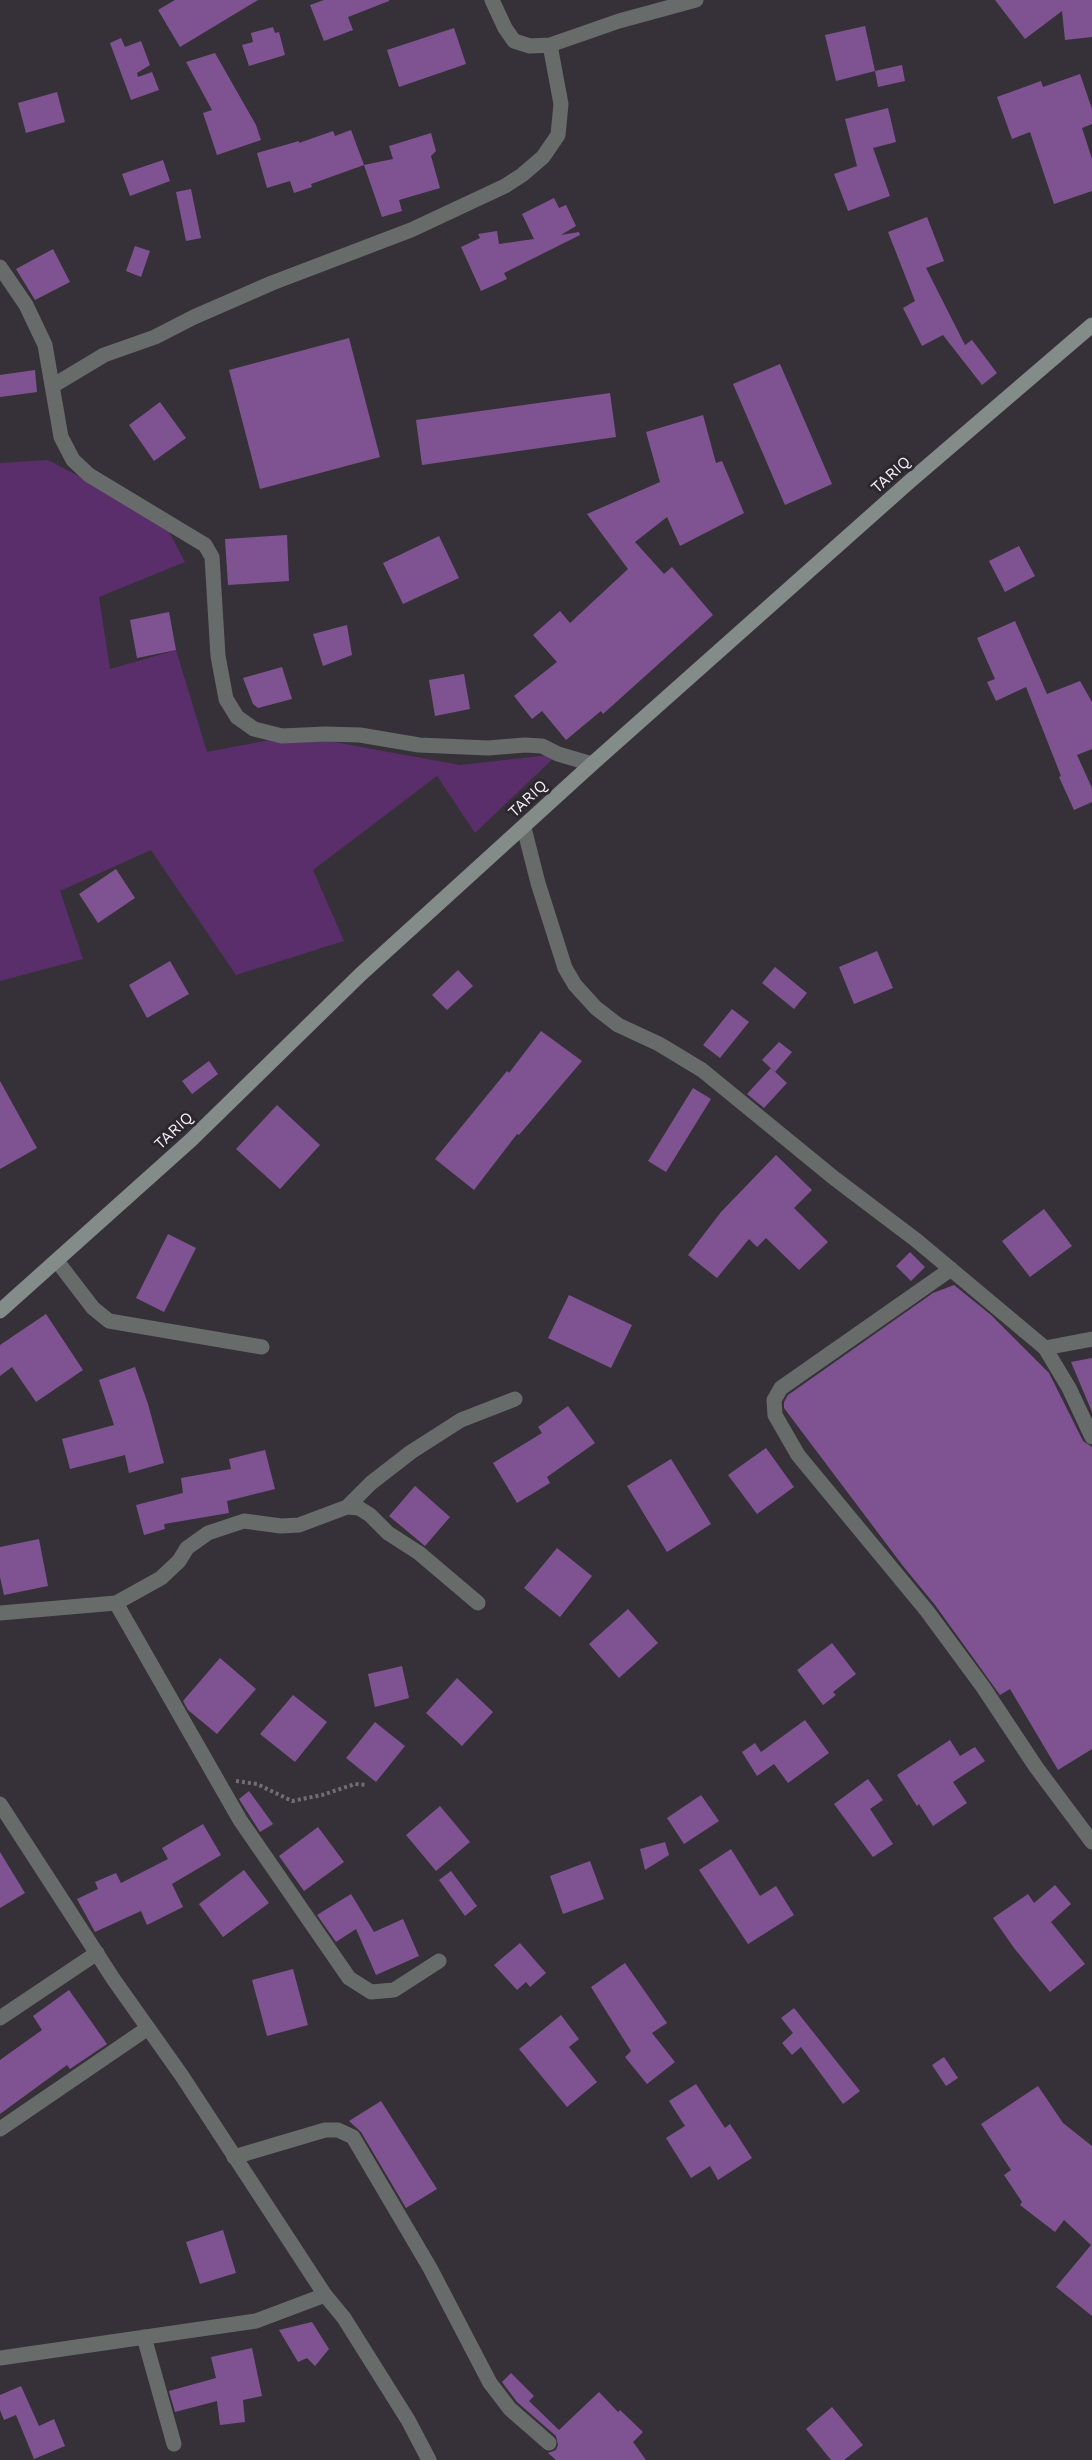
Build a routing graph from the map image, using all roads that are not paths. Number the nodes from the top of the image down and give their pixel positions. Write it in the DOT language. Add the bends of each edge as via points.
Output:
graph roads {
  1 [pos="492,0"];
  2 [pos="696,0"];
  3 [pos="550,45"];
  4 [pos="0,267"];
  5 [pos="1092,325"];
  6 [pos="54,386"];
  7 [pos="592,764"];
  8 [pos="524,828"];
  9 [pos="57,1262"];
  10 [pos="951,1269"];
  11 [pos="0,1311"];
  12 [pos="1092,1339"];
  13 [pos="262,1347"];
  14 [pos="1045,1348"];
  15 [pos="515,1399"];
  16 [pos="1092,1437"];
  17 [pos="347,1507"];
  18 [pos="116,1603"];
  19 [pos="478,1603"];
  20 [pos="0,1613"];
  21 [pos="0,1804"];
  22 [pos="1092,1842"];
  23 [pos="97,1953"];
  24 [pos="439,1960"];
  25 [pos="0,2018"];
  26 [pos="148,2028"];
  27 [pos="0,2129"];
  28 [pos="234,2157"];
  29 [pos="325,2295"];
  30 [pos="144,2337"];
  31 [pos="0,2358"];
  32 [pos="549,2443"];
  33 [pos="174,2444"];
  34 [pos="429,2460"];
  1 -- 3 [label="street" via="514,41 530,46"];
  2 -- 3 [label="street"];
  3 -- 6 [label="street" via="561,104 558,135 543,157 522,175 411,230 272,283 155,337 104,355"];
  4 -- 6 [label="street" via="26,305 45,345"];
  5 -- 7 [label="main road, TARIQ"];
  6 -- 7 [label="street" via="62,437 73,460 89,475 205,545 212,556 218,656 226,699 237,717 254,729 282,736 360,735 419,745 542,746"];
  7 -- 8 [label="main road, TARIQ"];
  8 -- 9 [label="main road, TARIQ" via="361,974 191,1140"];
  8 -- 10 [label="street" via="565,968 596,1008 618,1025 702,1070"];
  9 -- 11 [label="main road, TARIQ"];
  9 -- 13 [label="street" via="93,1308 109,1321"];
  10 -- 14 [label="street"];
  10 -- 22 [label="street" via="781,1388 774,1400 775,1415 798,1455 927,1611"];
  12 -- 14 [label="street"];
  14 -- 16 [label="street"];
  15 -- 17 [label="street" via="461,1420 403,1458"];
  17 -- 18 [label="street" via="299,1525 244,1521 208,1533 187,1548 161,1578"];
  17 -- 19 [label="street" via="370,1515"];
  18 -- 20 [label="street"];
  18 -- 24 [label="street" via="240,1820 349,1978 371,1992 394,1990"];
  21 -- 23 [label="street"];
  23 -- 25 [label="street"];
  23 -- 26 [label="street"];
  26 -- 27 [label="street"];
  26 -- 28 [label="street"];
  28 -- 29 [label="street"];
  28 -- 32 [label="street" via="325,2130 338,2130 353,2137 430,2268 490,2383 510,2409"];
  29 -- 30 [label="street" via="256,2321"];
  29 -- 34 [label="street" via="344,2318"];
  30 -- 31 [label="street"];
  30 -- 33 [label="street"];
}
